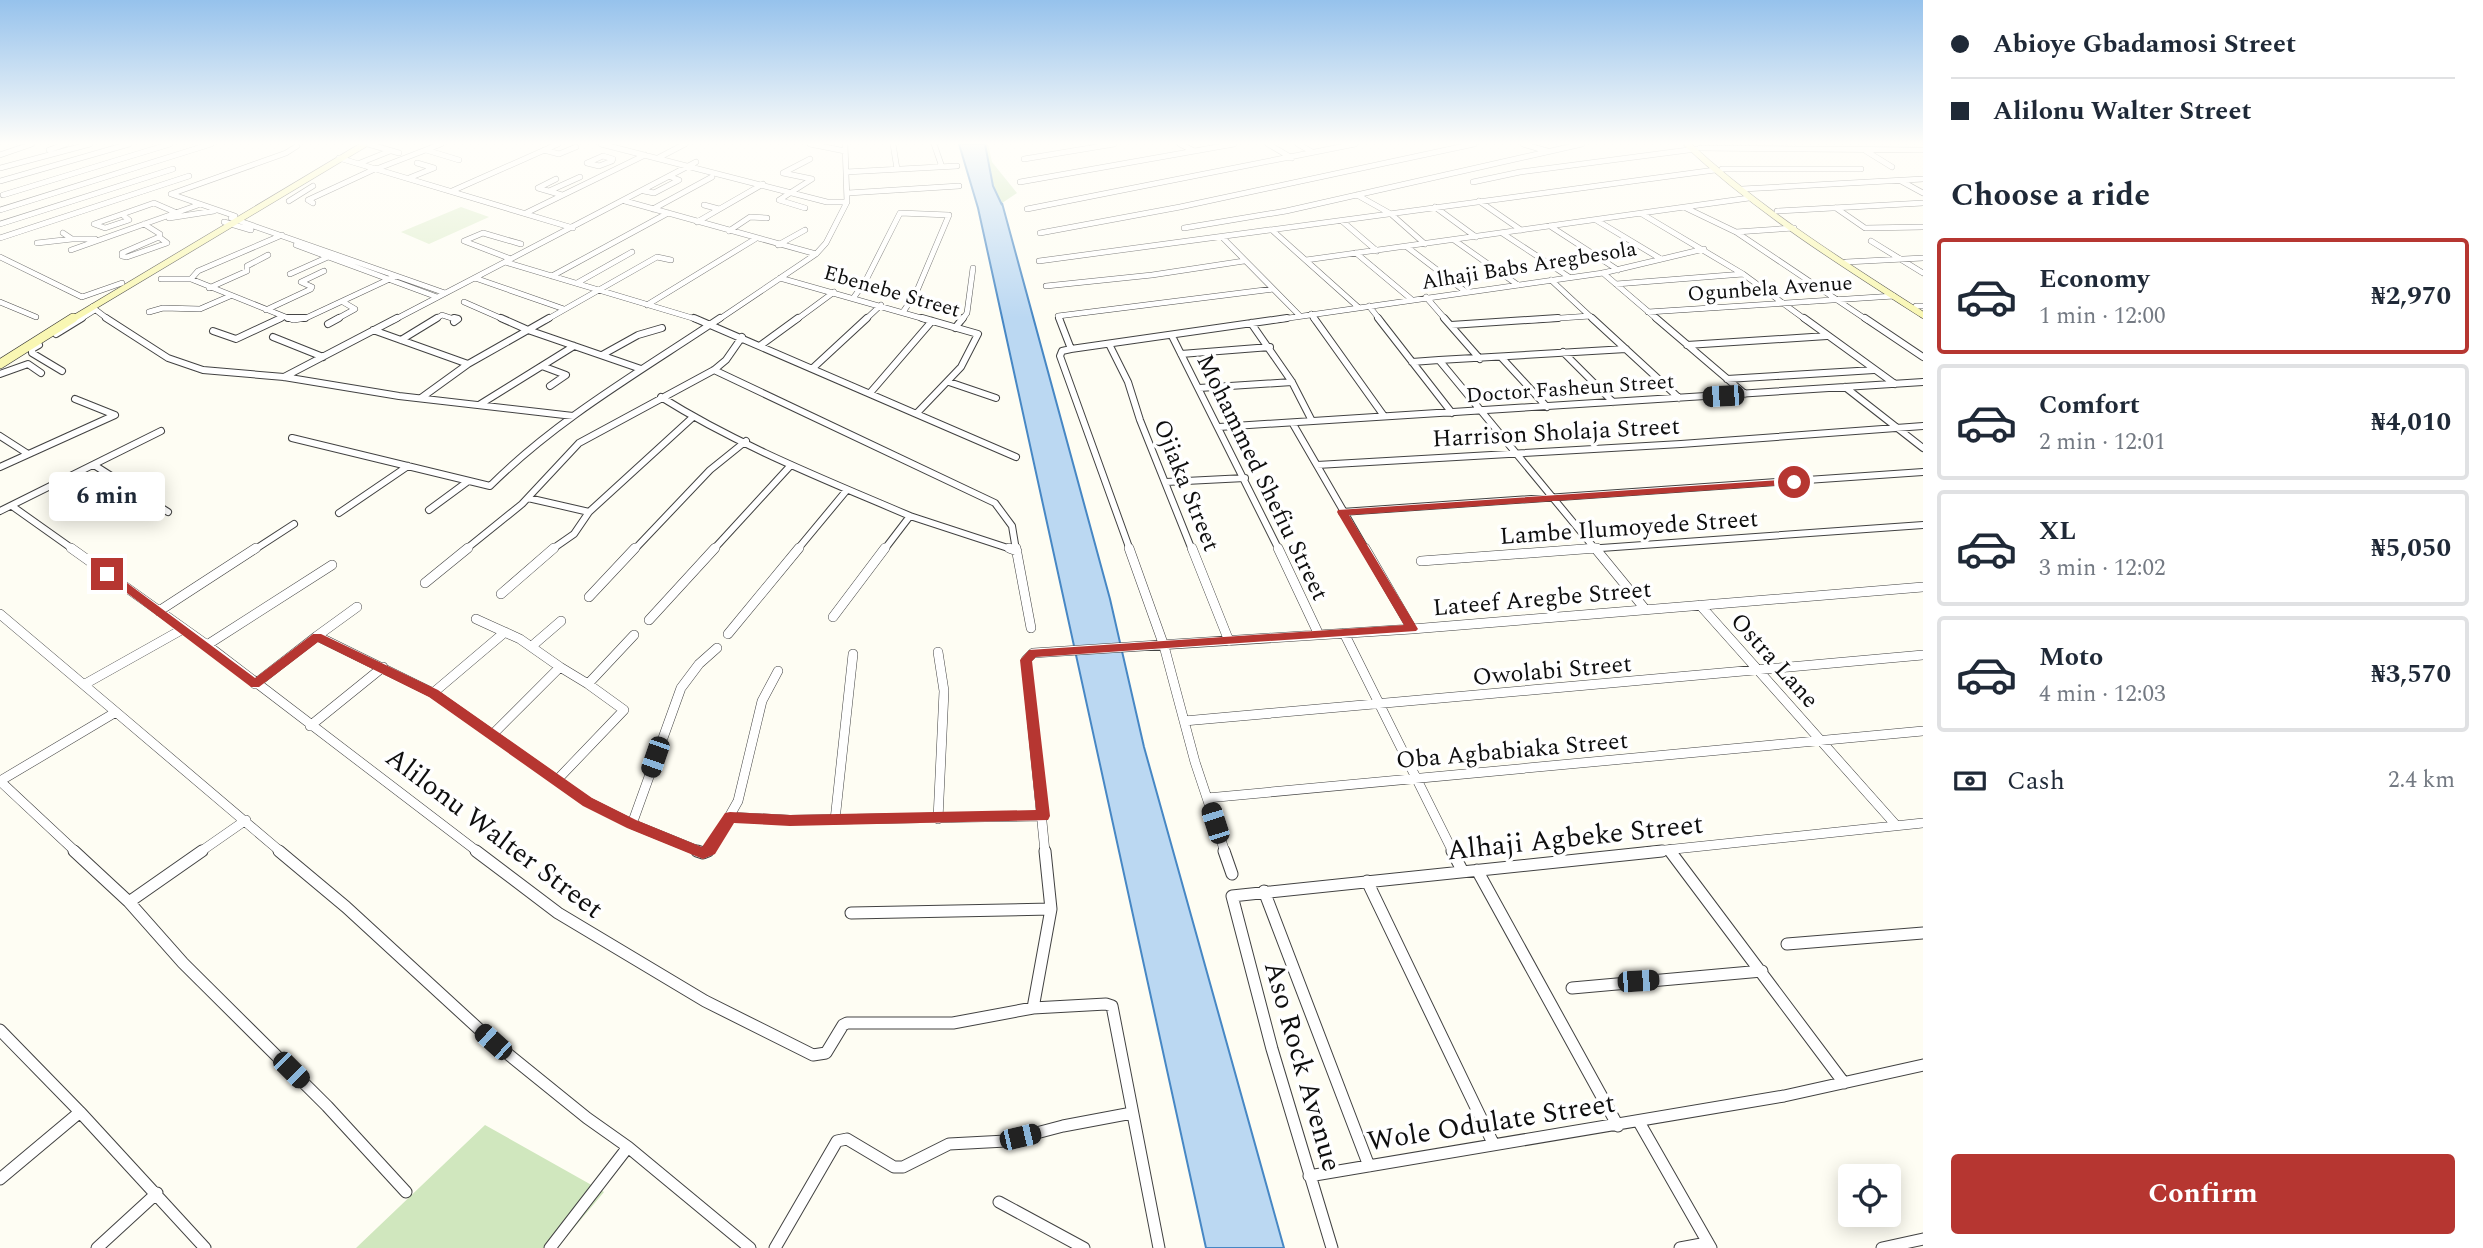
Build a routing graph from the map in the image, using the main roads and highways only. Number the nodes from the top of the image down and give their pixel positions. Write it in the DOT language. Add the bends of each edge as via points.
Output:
graph roads {
  1 [pos="261,202"];
  2 [pos="262,202"];
  3 [pos="1755,202"];
  4 [pos="1762,202"];
  5 [pos="231,220"];
  6 [pos="1921,309"];
  7 [pos="0,361"];
  1 -- 5 [label="main road"];
  2 -- 5 [label="main road"];
  3 -- 6 [label="main road" via="1834,258"];
  4 -- 6 [label="main road"];
  5 -- 7 [label="main road"];
  5 -- 7 [label="main road"];
}
